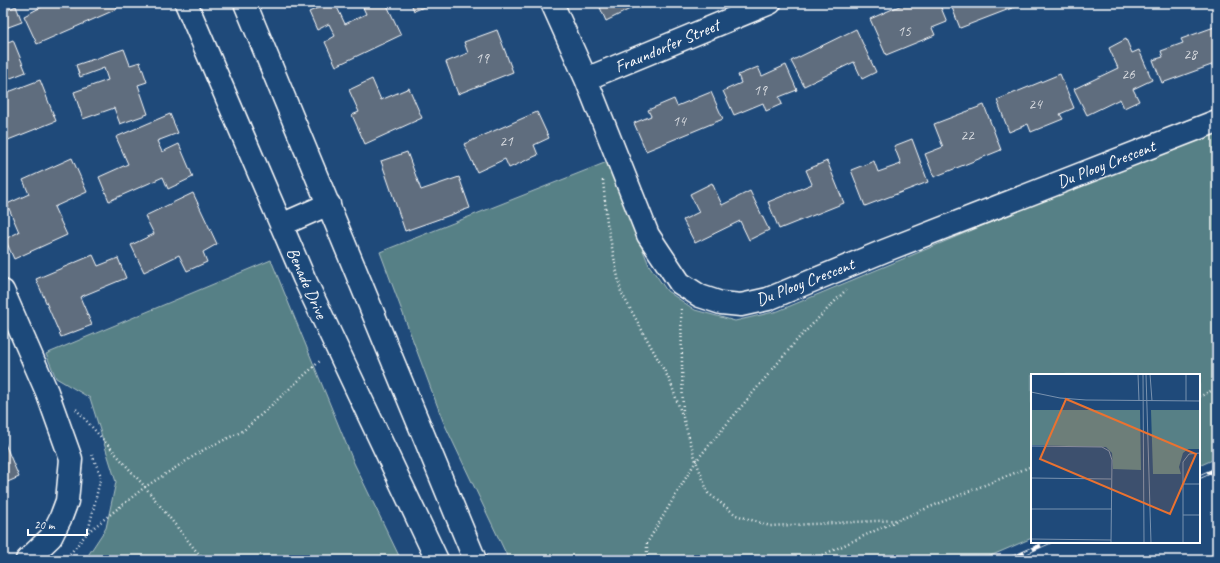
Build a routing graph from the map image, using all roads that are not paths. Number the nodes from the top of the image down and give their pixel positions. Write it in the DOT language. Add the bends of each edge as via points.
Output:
graph roads {
  1 [pos="186,3"];
  2 [pos="245,3"];
  3 [pos="552,3"];
  4 [pos="770,3"];
  5 [pos="586,79"];
  6 [pos="1217,121"];
  7 [pos="329,204"];
  8 [pos="282,225"];
  9 [pos="3,291"];
  10 [pos="26,560"];
  11 [pos="437,560"];
  12 [pos="474,560"];
  1 -- 8 [label="street, Benade Drive"];
  2 -- 7 [label="street"];
  3 -- 5 [label="street, Du Plooy Crescent"];
  4 -- 5 [label="street, Fraundorfer Street"];
  5 -- 6 [label="street, Du Plooy Crescent" via="648,235 680,283 700,296 722,303 741,305 768,299"];
  7 -- 8 [label="street"];
  7 -- 12 [label="street"];
  8 -- 11 [label="street, Benade Drive" via="335,346"];
  9 -- 10 [label="street" via="47,392 71,459 67,501 61,517 51,537"];
}
